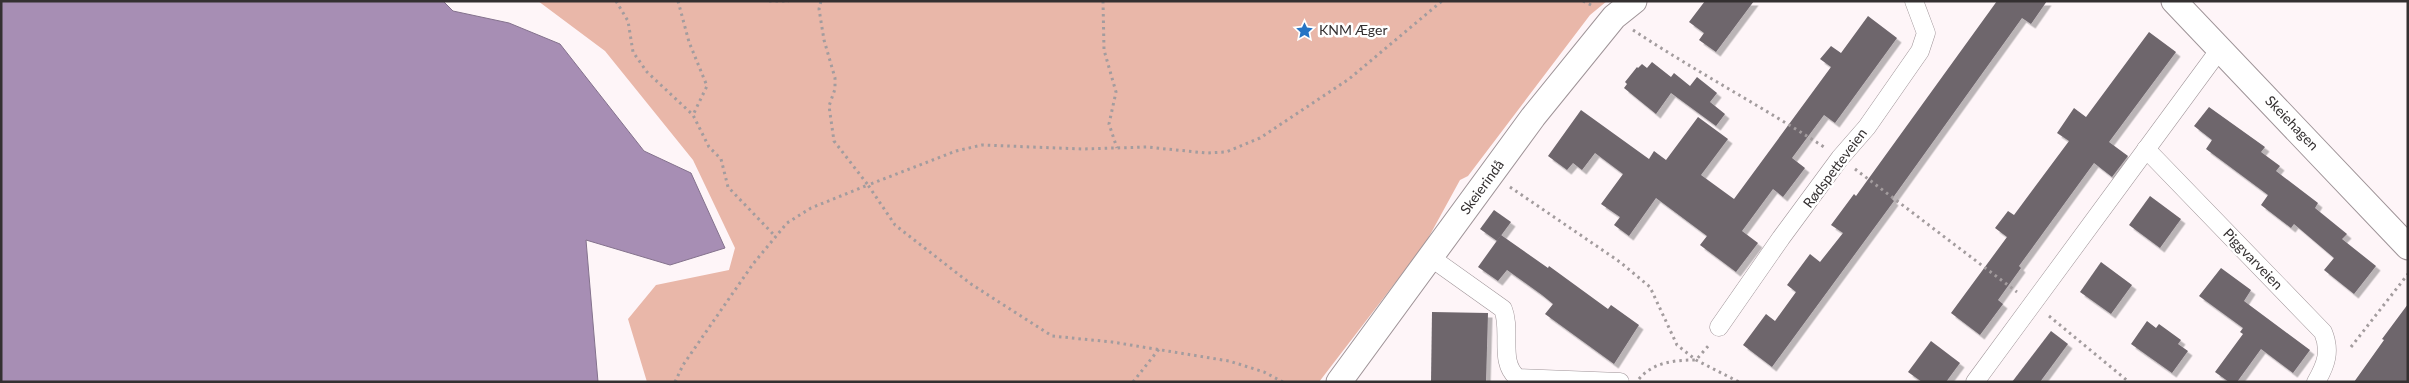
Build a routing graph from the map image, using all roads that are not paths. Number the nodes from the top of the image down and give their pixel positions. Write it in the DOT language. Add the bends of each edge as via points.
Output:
graph roads {
  1 [pos="1634,1"];
  2 [pos="1914,1"];
  3 [pos="2174,1"];
  4 [pos="2220,49"];
  5 [pos="2146,149"];
  6 [pos="2408,247"];
  7 [pos="1430,257"];
  8 [pos="1719,327"];
  9 [pos="1339,382"];
  10 [pos="1620,382"];
  11 [pos="1976,382"];
  12 [pos="2316,382"];
  1 -- 7 [label="street, Skeierindå" via="1614,17 1533,117"];
  2 -- 8 [label="street, Rødspetteveien" via="1926,32 1920,51"];
  3 -- 4 [label="street, Skeiehagen"];
  4 -- 5 [label="street"];
  4 -- 6 [label="street, Skeiehagen"];
  5 -- 11 [label="street"];
  5 -- 12 [label="street, Piggvarveien" via="2323,332 2328,353"];
  7 -- 9 [label="street, Skeierindå"];
  7 -- 10 [label="street" via="1503,310 1507,318 1508,364 1518,378"];
}
